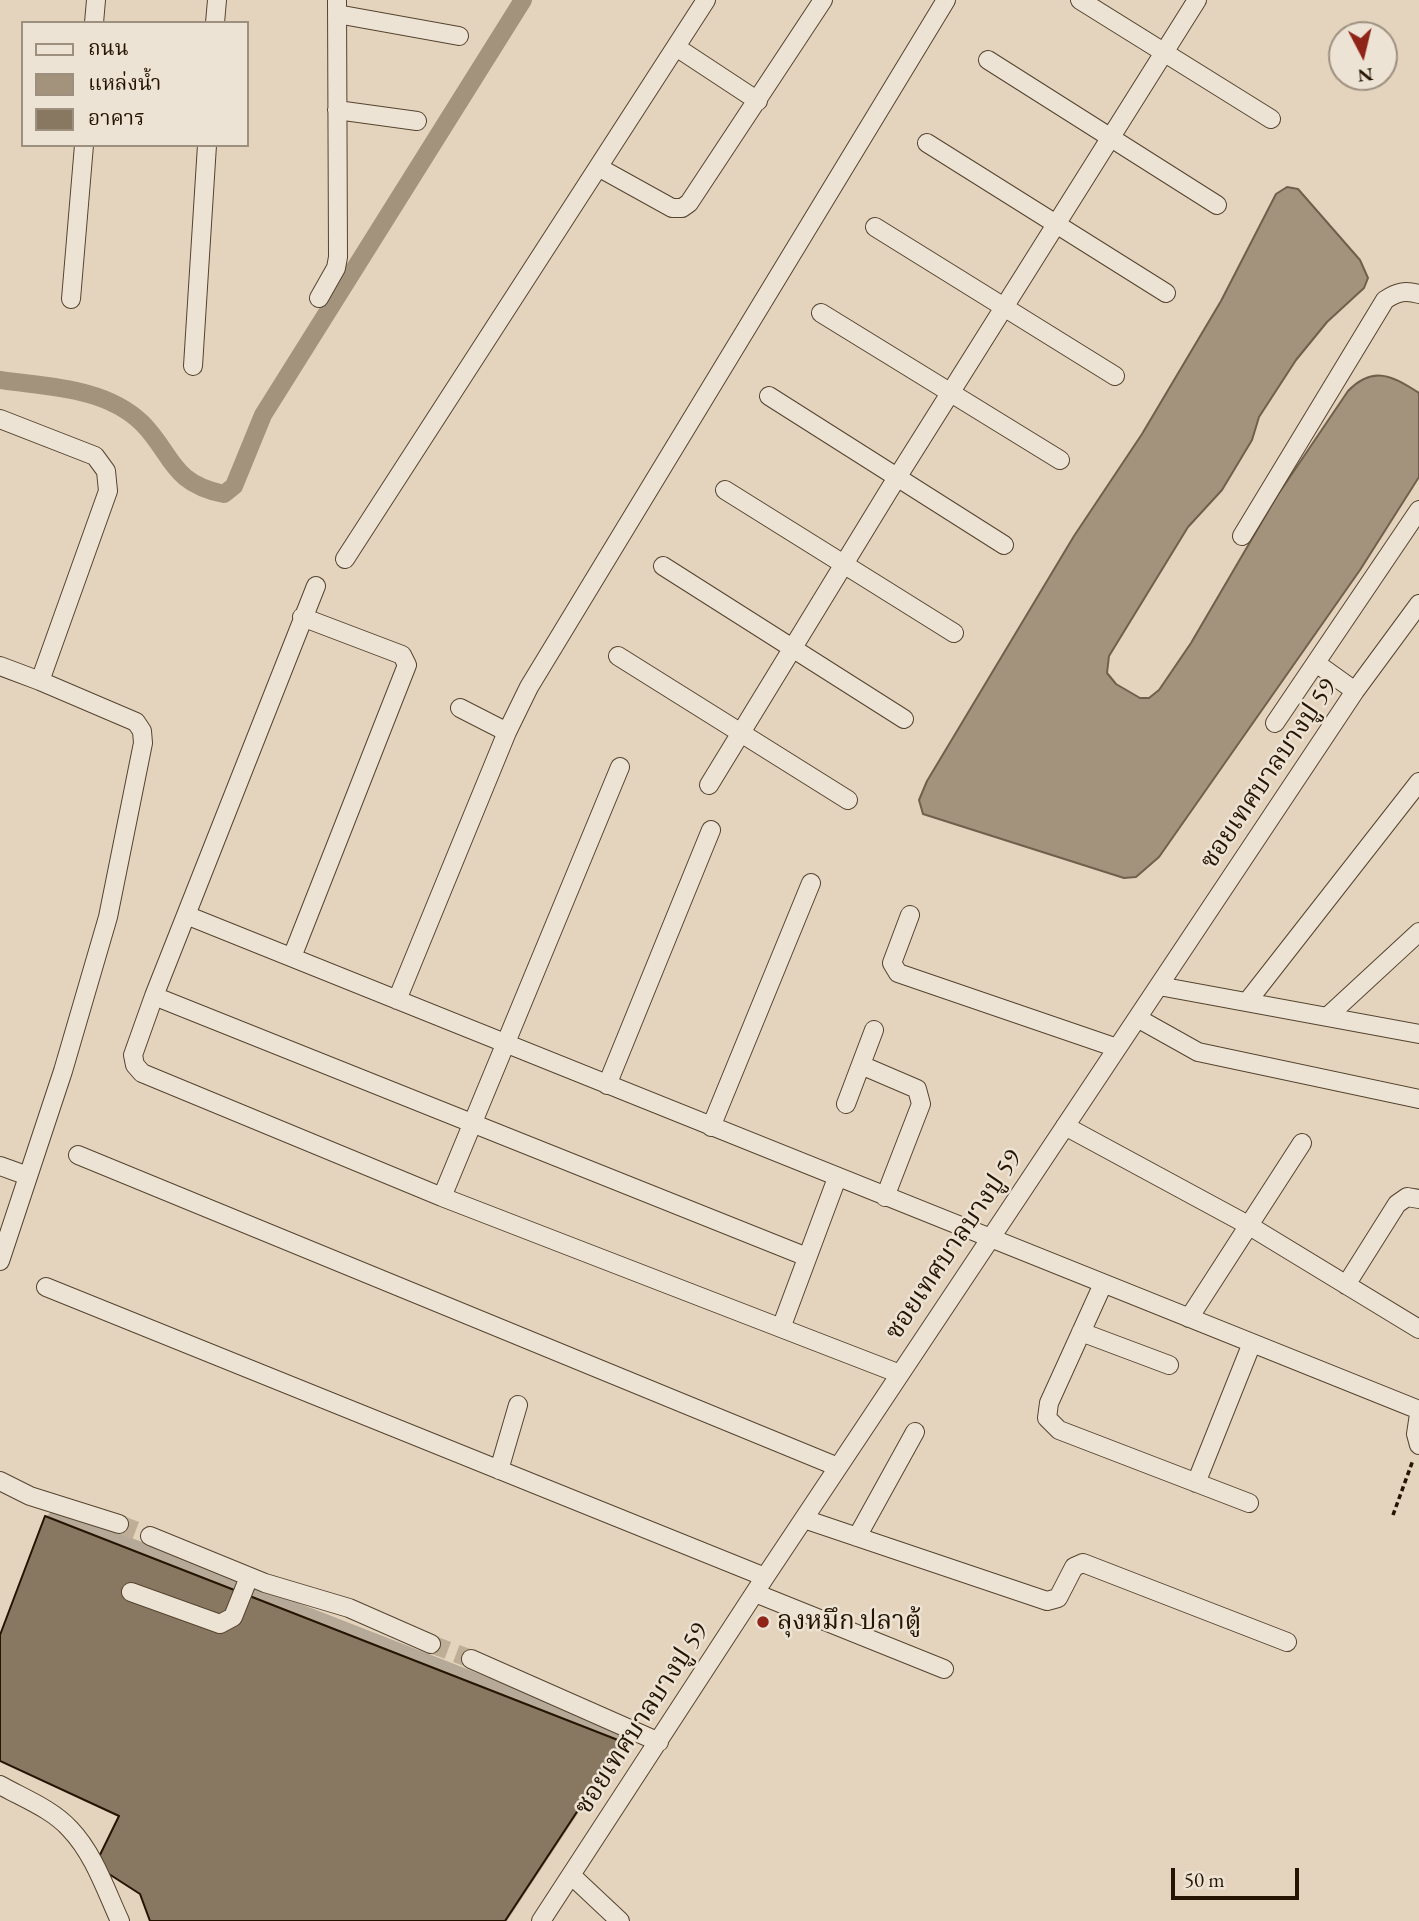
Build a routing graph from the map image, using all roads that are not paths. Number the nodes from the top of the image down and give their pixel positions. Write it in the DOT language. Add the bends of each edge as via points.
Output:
graph roads {
  1 [pos="96,0"];
  2 [pos="217,0"];
  3 [pos="706,0"];
  4 [pos="823,0"];
  5 [pos="946,0"];
  6 [pos="1080,0"];
  7 [pos="1197,0"];
  8 [pos="337,7"];
  9 [pos="94,21"];
  10 [pos="215,21"];
  11 [pos="459,36"];
  12 [pos="676,47"];
  13 [pos="1164,52"];
  14 [pos="988,60"];
  15 [pos="758,101"];
  16 [pos="337,110"];
  17 [pos="1271,120"];
  18 [pos="417,121"];
  19 [pos="1111,138"];
  20 [pos="926,143"];
  21 [pos="84,147"];
  22 [pos="207,147"];
  23 [pos="598,167"];
  24 [pos="1217,205"];
  25 [pos="1057,224"];
  26 [pos="875,227"];
  27 [pos="1166,293"];
  28 [pos="1419,294"];
  29 [pos="319,298"];
  30 [pos="71,299"];
  31 [pos="1005,307"];
  32 [pos="821,313"];
  33 [pos="193,366"];
  34 [pos="1115,376"];
  35 [pos="951,393"];
  36 [pos="769,396"];
  37 [pos="0,419"];
  38 [pos="1060,460"];
  39 [pos="898,478"];
  40 [pos="725,490"];
  41 [pos="1419,510"];
  42 [pos="1242,536"];
  43 [pos="1004,545"];
  44 [pos="345,559"];
  45 [pos="845,563"];
  46 [pos="663,566"];
  47 [pos="316,586"];
  48 [pos="1419,604"];
  49 [pos="302,617"];
  50 [pos="954,633"];
  51 [pos="793,648"];
  52 [pos="618,656"];
  53 [pos="1316,663"];
  54 [pos="0,666"];
  55 [pos="40,681"];
  56 [pos="1355,691"];
  57 [pos="460,708"];
  58 [pos="905,719"];
  59 [pos="1275,723"];
  60 [pos="507,732"];
  61 [pos="740,735"];
  62 [pos="620,767"];
  63 [pos="1419,782"];
  64 [pos="709,785"];
  65 [pos="848,800"];
  66 [pos="711,830"];
  67 [pos="811,883"];
  68 [pos="186,915"];
  69 [pos="910,915"];
  70 [pos="1419,932"];
  71 [pos="292,957"];
  72 [pos="1159,986"];
  73 [pos="154,996"];
  74 [pos="397,1000"];
  75 [pos="1247,1002"];
  76 [pos="1327,1017"];
  77 [pos="1139,1018"];
  78 [pos="874,1030"];
  79 [pos="1419,1034"];
  80 [pos="507,1042"];
  81 [pos="1117,1048"];
  82 [pos="861,1065"];
  83 [pos="607,1085"];
  84 [pos="1419,1099"];
  85 [pos="846,1104"];
  86 [pos="472,1124"];
  87 [pos="1065,1126"];
  88 [pos="711,1127"];
  89 [pos="1302,1143"];
  90 [pos="78,1154"];
  91 [pos="0,1166"];
  92 [pos="28,1176"];
  93 [pos="837,1178"];
  94 [pos="442,1197"];
  95 [pos="885,1197"];
  96 [pos="1419,1199"];
  97 [pos="1248,1225"];
  98 [pos="990,1239"];
  99 [pos="807,1257"];
  100 [pos="0,1261"];
  101 [pos="1103,1284"];
  102 [pos="1346,1285"];
  103 [pos="46,1287"];
  104 [pos="1189,1318"];
  105 [pos="780,1328"];
  106 [pos="1419,1329"];
  107 [pos="1082,1332"];
  108 [pos="1252,1343"];
  109 [pos="1169,1365"];
  110 [pos="901,1374"];
  111 [pos="518,1405"];
  112 [pos="1419,1412"];
  113 [pos="915,1432"];
  114 [pos="1419,1445"];
  115 [pos="838,1467"];
  116 [pos="499,1470"];
  117 [pos="0,1481"];
  118 [pos="1196,1483"];
  119 [pos="1249,1503"];
  120 [pos="804,1519"];
  121 [pos="119,1524"];
  122 [pos="150,1536"];
  123 [pos="857,1537"];
  124 [pos="249,1577"];
  125 [pos="765,1577"];
  126 [pos="131,1592"];
  127 [pos="755,1594"];
  128 [pos="1287,1642"];
  129 [pos="431,1644"];
  130 [pos="471,1659"];
  131 [pos="944,1669"];
  132 [pos="659,1742"];
  133 [pos="0,1785"];
  134 [pos="570,1875"];
  135 [pos="120,1921"];
  136 [pos="541,1921"];
  137 [pos="620,1921"];
  1 -- 9 [label="street"];
  2 -- 10 [label="street"];
  3 -- 12 [label="street"];
  4 -- 15 [label="street"];
  5 -- 60 [label="street" via="528,687"];
  6 -- 13 [label="street"];
  7 -- 13 [label="street"];
  8 -- 11 [label="street"];
  8 -- 16 [label="street"];
  12 -- 15 [label="street"];
  12 -- 23 [label="street"];
  13 -- 17 [label="street"];
  13 -- 19 [label="street"];
  14 -- 19 [label="street"];
  15 -- 23 [label="street" via="682,208 672,208"];
  16 -- 18 [label="street"];
  16 -- 29 [label="street" via="338,257"];
  19 -- 24 [label="street"];
  19 -- 25 [label="street"];
  20 -- 25 [label="street"];
  21 -- 30 [label="street"];
  22 -- 33 [label="street"];
  23 -- 44 [label="street"];
  25 -- 27 [label="street"];
  25 -- 31 [label="street"];
  26 -- 31 [label="street"];
  28 -- 42 [label="street" via="1396,293 1385,300"];
  31 -- 34 [label="street"];
  31 -- 35 [label="street"];
  32 -- 35 [label="street"];
  35 -- 38 [label="street"];
  35 -- 39 [label="street"];
  36 -- 39 [label="street"];
  37 -- 55 [label="street" via="95,456 106,471 108,491"];
  39 -- 43 [label="street"];
  39 -- 45 [label="street"];
  40 -- 45 [label="street"];
  41 -- 53 [label="street"];
  45 -- 50 [label="street"];
  45 -- 51 [label="street"];
  46 -- 51 [label="street"];
  47 -- 49 [label="street"];
  48 -- 56 [label="street, ซอยเทศบาลบางปู 59"];
  49 -- 68 [label="street"];
  49 -- 71 [label="street" via="402,655 407,665"];
  51 -- 58 [label="street"];
  51 -- 61 [label="street"];
  52 -- 61 [label="street"];
  53 -- 56 [label="street"];
  53 -- 59 [label="street"];
  54 -- 55 [label="street"];
  55 -- 92 [label="street" via="136,722 143,743 108,917"];
  56 -- 72 [label="street, ซอยเทศบาลบางปู 59"];
  57 -- 60 [label="street"];
  60 -- 74 [label="street"];
  61 -- 64 [label="street"];
  61 -- 65 [label="street"];
  62 -- 80 [label="street"];
  63 -- 75 [label="street"];
  66 -- 83 [label="street"];
  67 -- 88 [label="street"];
  68 -- 71 [label="street"];
  68 -- 73 [label="street"];
  69 -- 81 [label="street" via="892,962 898,973"];
  70 -- 76 [label="street"];
  71 -- 74 [label="street"];
  72 -- 75 [label="street"];
  72 -- 77 [label="street, ซอยเทศบาลบางปู 59"];
  73 -- 86 [label="street"];
  73 -- 94 [label="street" via="133,1055 142,1073"];
  74 -- 80 [label="street"];
  75 -- 76 [label="street"];
  76 -- 79 [label="street"];
  77 -- 81 [label="street, ซอยเทศบาลบางปู 59"];
  77 -- 84 [label="street" via="1198,1052"];
  78 -- 82 [label="street"];
  80 -- 83 [label="street"];
  80 -- 86 [label="street"];
  81 -- 87 [label="street, ซอยเทศบาลบางปู 59"];
  82 -- 85 [label="street"];
  82 -- 95 [label="street" via="921,1096"];
  83 -- 88 [label="street"];
  86 -- 94 [label="street"];
  86 -- 99 [label="street"];
  87 -- 97 [label="street"];
  87 -- 98 [label="street, ซอยเทศบาลบางปู 59"];
  88 -- 93 [label="street"];
  89 -- 97 [label="street"];
  90 -- 115 [label="street"];
  91 -- 92 [label="street"];
  92 -- 100 [label="street"];
  93 -- 95 [label="street"];
  93 -- 99 [label="street"];
  94 -- 105 [label="street"];
  95 -- 98 [label="street"];
  96 -- 102 [label="street" via="1407,1197 1397,1204"];
  97 -- 102 [label="street"];
  97 -- 104 [label="street"];
  98 -- 101 [label="street"];
  98 -- 110 [label="street, ซอยเทศบาลบางปู 59"];
  99 -- 105 [label="street"];
  101 -- 104 [label="street"];
  101 -- 107 [label="street"];
  102 -- 106 [label="street"];
  103 -- 116 [label="street"];
  104 -- 108 [label="street"];
  105 -- 110 [label="street"];
  107 -- 109 [label="street"];
  107 -- 118 [label="street" via="1046,1411 1052,1425"];
  108 -- 112 [label="street"];
  108 -- 118 [label="street"];
  110 -- 115 [label="street, ซอยเทศบาลบางปู 59"];
  111 -- 116 [label="street"];
  112 -- 114 [label="street"];
  113 -- 123 [label="street"];
  115 -- 120 [label="street, ซอยเทศบาลบางปู 59"];
  116 -- 125 [label="street"];
  117 -- 121 [label="street" via="30,1496"];
  118 -- 119 [label="street"];
  120 -- 123 [label="street"];
  120 -- 125 [label="street, ซอยเทศบาลบางปู 59"];
  122 -- 124 [label="street"];
  123 -- 128 [label="street" via="1047,1601 1058,1598 1074,1567 1083,1563"];
  124 -- 126 [label="street" via="233,1617 220,1624"];
  124 -- 129 [label="street" via="349,1608"];
  125 -- 127 [label="street, ซอยเทศบาลบางปู 59"];
  127 -- 131 [label="street"];
  127 -- 132 [label="street, ซอยเทศบาลบางปู 59"];
  130 -- 132 [label="street"];
  132 -- 134 [label="street, ซอยเทศบาลบางปู 59"];
  133 -- 135 [label="street" via="69,1827"];
  134 -- 136 [label="street, ซอยเทศบาลบางปู 59"];
  134 -- 137 [label="street"];
}
